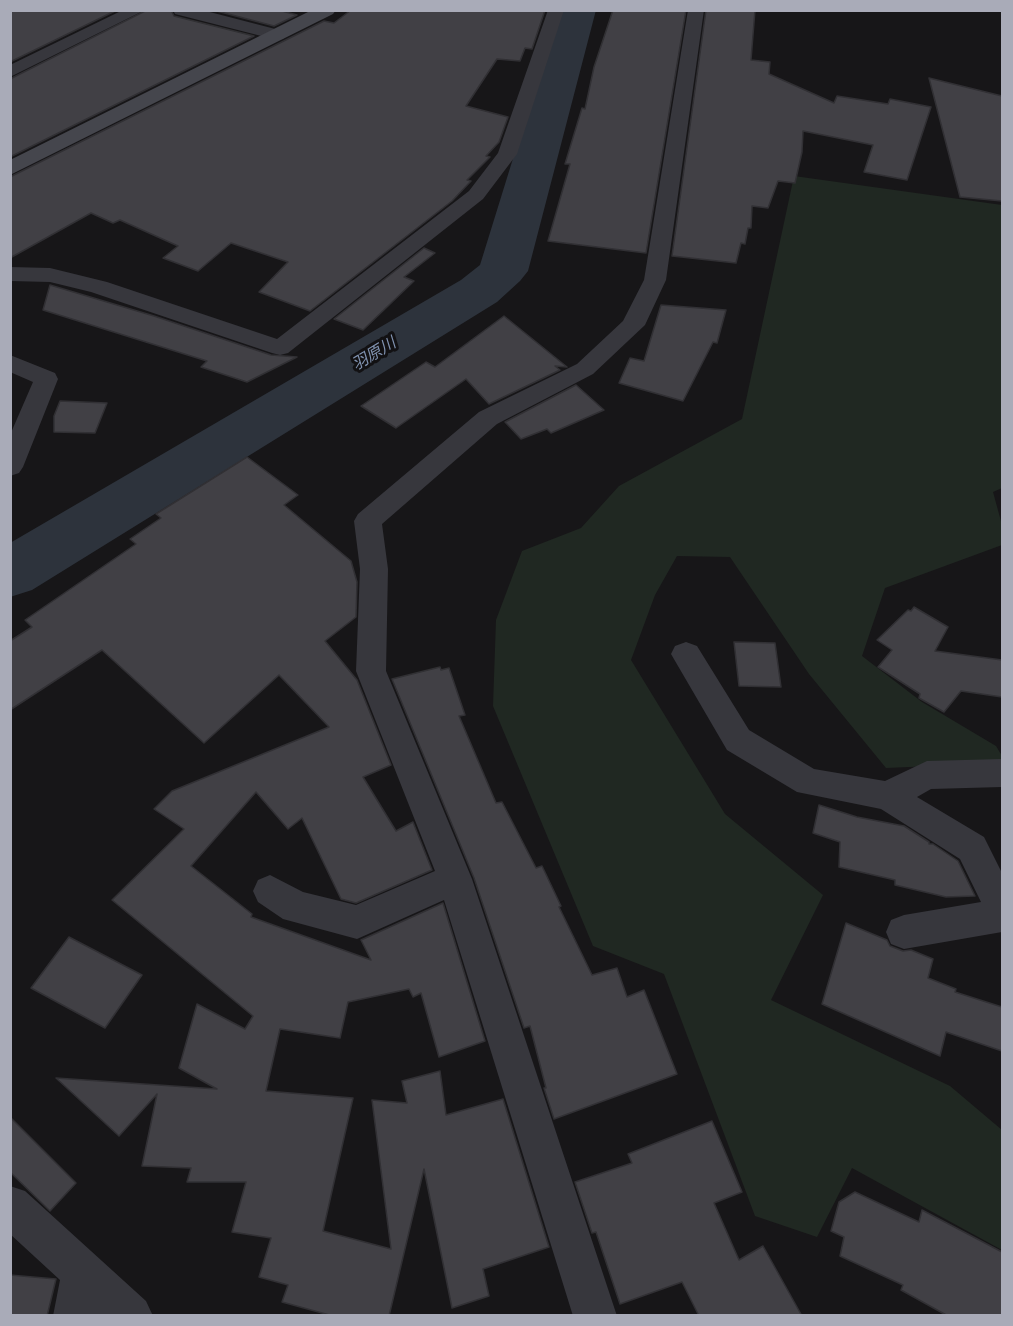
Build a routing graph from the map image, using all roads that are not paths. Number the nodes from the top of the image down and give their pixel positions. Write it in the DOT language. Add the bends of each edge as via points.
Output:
graph roads {
  1 [pos="137,10"];
  2 [pos="181,10"];
  3 [pos="327,10"];
  4 [pos="556,10"];
  5 [pos="696,10"];
  6 [pos="277,35"];
  7 [pos="10,72"];
  8 [pos="10,169"];
  9 [pos="10,274"];
  10 [pos="10,363"];
  11 [pos="10,467"];
  12 [pos="686,654"];
  13 [pos="1002,772"];
  14 [pos="888,796"];
  15 [pos="455,879"];
  16 [pos="270,891"];
  17 [pos="1002,904"];
  18 [pos="1002,915"];
  19 [pos="904,932"];
  20 [pos="10,1206"];
  21 [pos="82,1273"];
  22 [pos="75,1316"];
  23 [pos="130,1316"];
  24 [pos="595,1316"];
  1 -- 7 [label="street"];
  2 -- 6 [label="street"];
  3 -- 6 [label="street"];
  4 -- 9 [label="street" via="507,154 476,195 280,348 99,287 50,275"];
  5 -- 15 [label="street" via="655,280 633,326 585,369 488,418 368,521 374,569 371,670"];
  6 -- 8 [label="street"];
  10 -- 11 [label="street" via="46,379"];
  12 -- 14 [label="street" via="738,740 808,782"];
  13 -- 14 [label="street" via="927,775"];
  14 -- 17 [label="street" via="972,848"];
  15 -- 16 [label="street" via="357,922 295,907"];
  15 -- 24 [label="street"];
  18 -- 19 [label="street"];
  20 -- 21 [label="street"];
  21 -- 22 [label="street"];
  21 -- 23 [label="street"];
}
